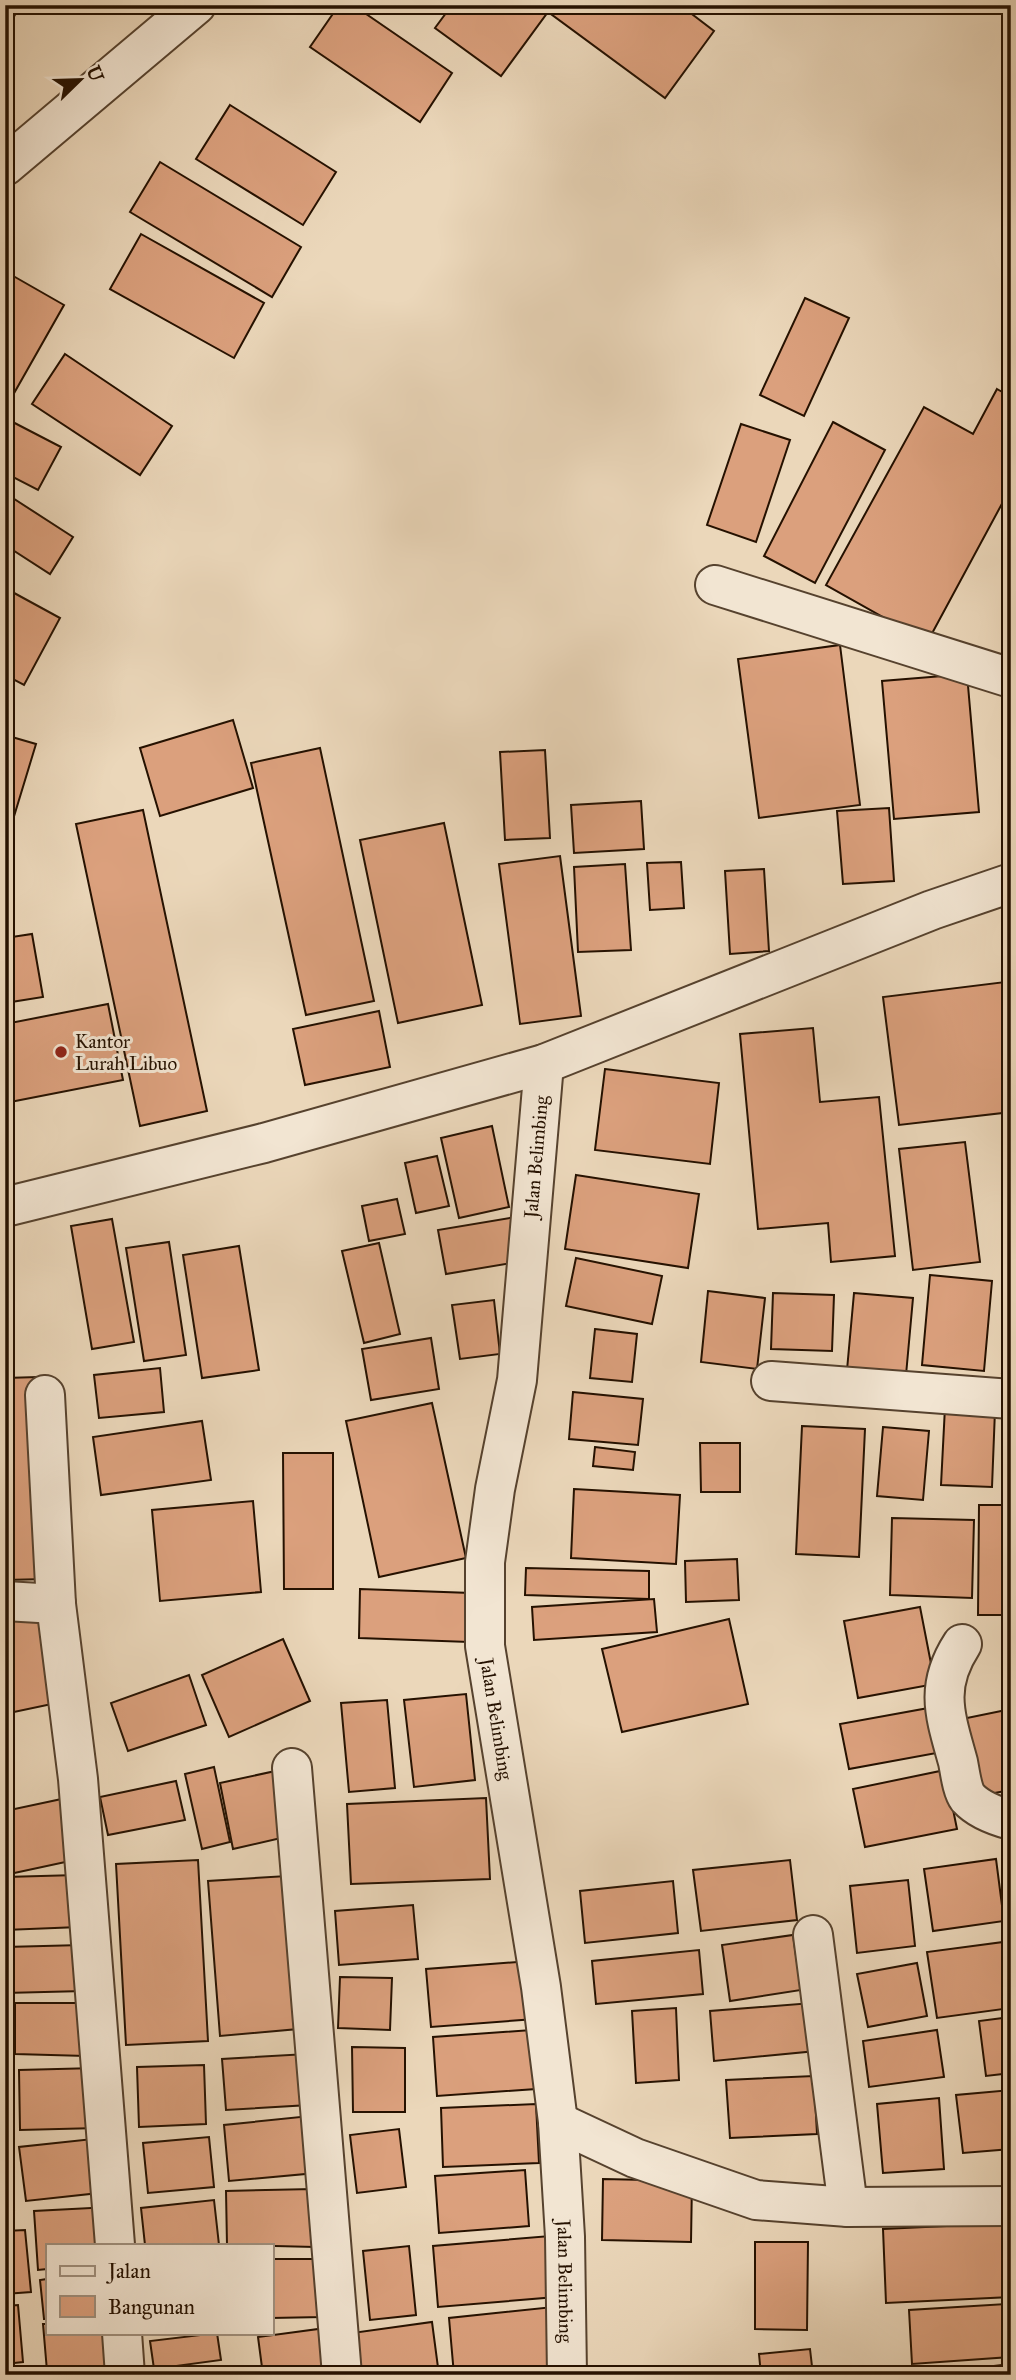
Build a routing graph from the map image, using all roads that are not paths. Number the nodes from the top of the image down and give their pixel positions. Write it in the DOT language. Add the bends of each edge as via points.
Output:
graph roads {
  1 [pos="196,5"];
  2 [pos="5,166"];
  3 [pos="715,585"];
  4 [pos="1011,678"];
  5 [pos="1011,883"];
  6 [pos="544,1065"];
  7 [pos="5,1207"];
  8 [pos="771,1381"];
  9 [pos="45,1395"];
  10 [pos="1011,1399"];
  11 [pos="5,1601"];
  12 [pos="56,1604"];
  13 [pos="962,1644"];
  14 [pos="292,1768"];
  15 [pos="1011,1820"];
  16 [pos="813,1935"];
  17 [pos="558,2122"];
  18 [pos="1011,2206"];
  19 [pos="848,2207"];
  20 [pos="115,2244"];
  21 [pos="122,2334"];
  22 [pos="125,2375"];
  23 [pos="342,2375"];
  24 [pos="567,2375"];
  1 -- 2 [label="street"];
  3 -- 4 [label="street"];
  5 -- 6 [label="street" via="932,910"];
  6 -- 7 [label="street" via="264,1143"];
  6 -- 17 [label="street, Jalan Belimbing" via="517,1380 485,1562 485,1646 541,1987"];
  8 -- 10 [label="street"];
  9 -- 12 [label="street"];
  11 -- 12 [label="street"];
  12 -- 20 [label="street" via="78,1779"];
  13 -- 15 [label="street" via="948,1665 944,1713 967,1797 990,1814"];
  14 -- 23 [label="street"];
  16 -- 19 [label="street"];
  17 -- 19 [label="street" via="635,2158 756,2200"];
  17 -- 24 [label="street, Jalan Belimbing"];
  18 -- 19 [label="street"];
  21 -- 22 [label="street"];
}
